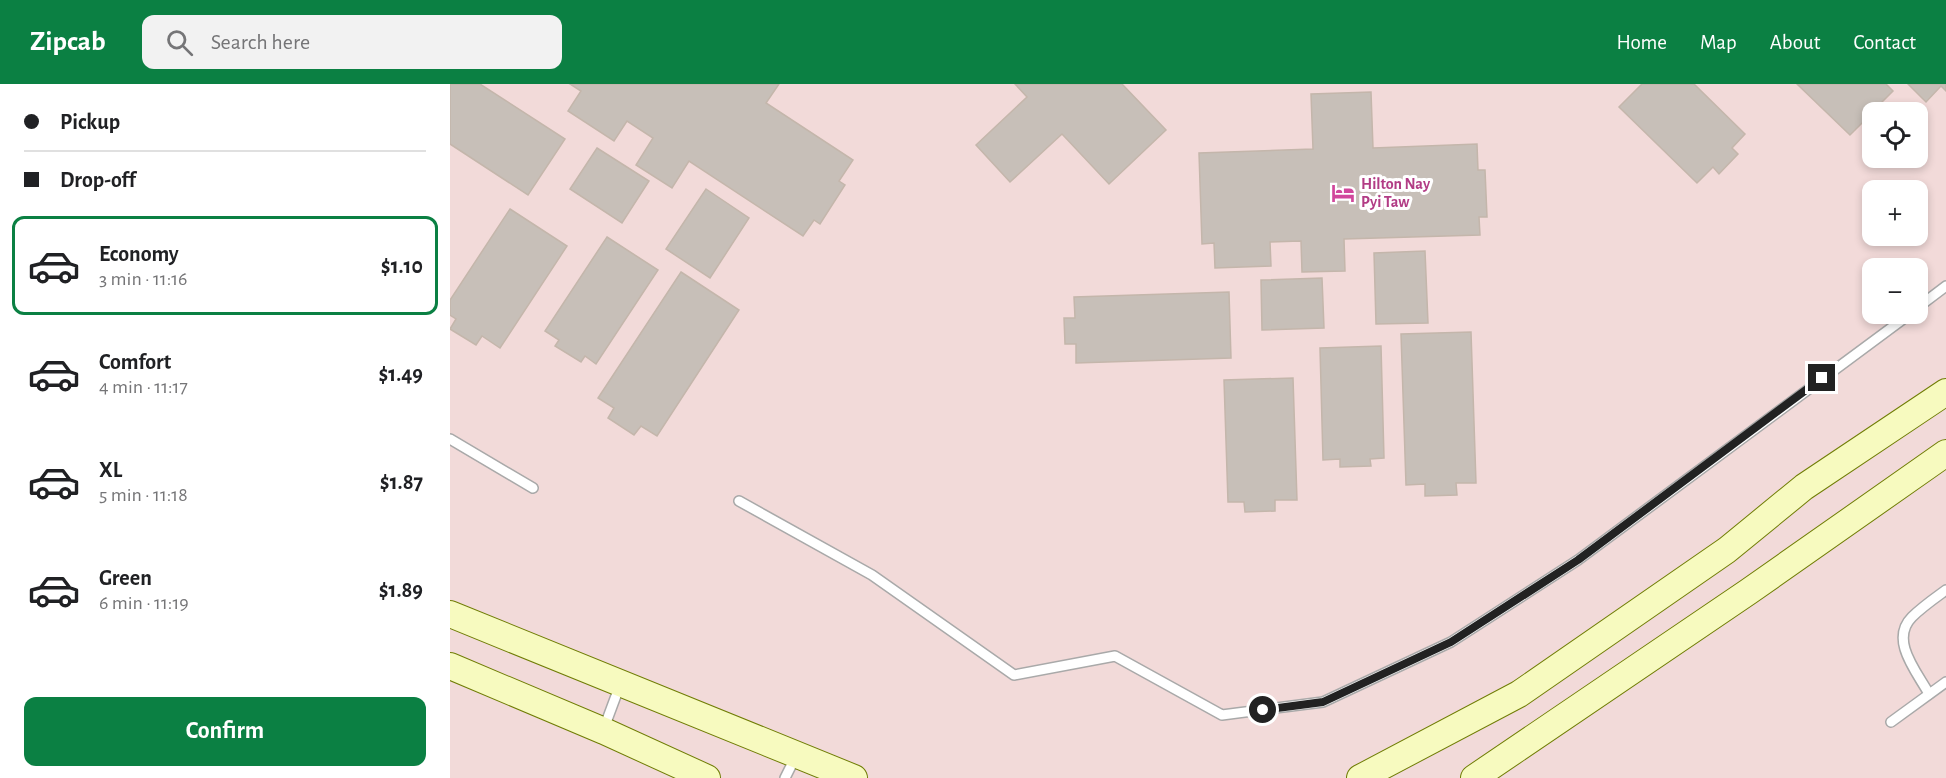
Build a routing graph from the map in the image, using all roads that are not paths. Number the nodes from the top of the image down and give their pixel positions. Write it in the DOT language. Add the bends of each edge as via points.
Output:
graph roads {
  1 [pos="1946,286"];
  2 [pos="1928,300"];
  3 [pos="1897,324"];
  4 [pos="1946,392"];
  5 [pos="450,439"];
  6 [pos="1946,453"];
  7 [pos="533,489"];
  8 [pos="739,501"];
  9 [pos="1946,590"];
  10 [pos="450,614"];
  11 [pos="450,666"];
  12 [pos="1946,682"];
  13 [pos="621,683"];
  14 [pos="1929,694"];
  15 [pos="1891,722"];
  16 [pos="604,731"];
  17 [pos="797,754"];
  18 [pos="707,778"];
  19 [pos="785,778"];
  20 [pos="854,778"];
  21 [pos="1360,778"];
  22 [pos="1474,778"];
  1 -- 2 [label="lane"];
  3 -- 8 [label="lane" via="1578,560 1451,642 1323,702 1222,715 1114,656 1014,675 872,575"];
  4 -- 21 [label="main road" via="1804,487 1727,550 1519,694"];
  5 -- 7 [label="lane"];
  6 -- 22 [label="main road"];
  9 -- 14 [label="lane" via="1911,618 1902,641"];
  10 -- 13 [label="main road"];
  11 -- 16 [label="main road"];
  12 -- 14 [label="lane"];
  13 -- 16 [label="lane"];
  13 -- 17 [label="main road"];
  14 -- 15 [label="lane"];
  16 -- 18 [label="main road"];
  17 -- 19 [label="lane"];
  17 -- 20 [label="main road"];
}
